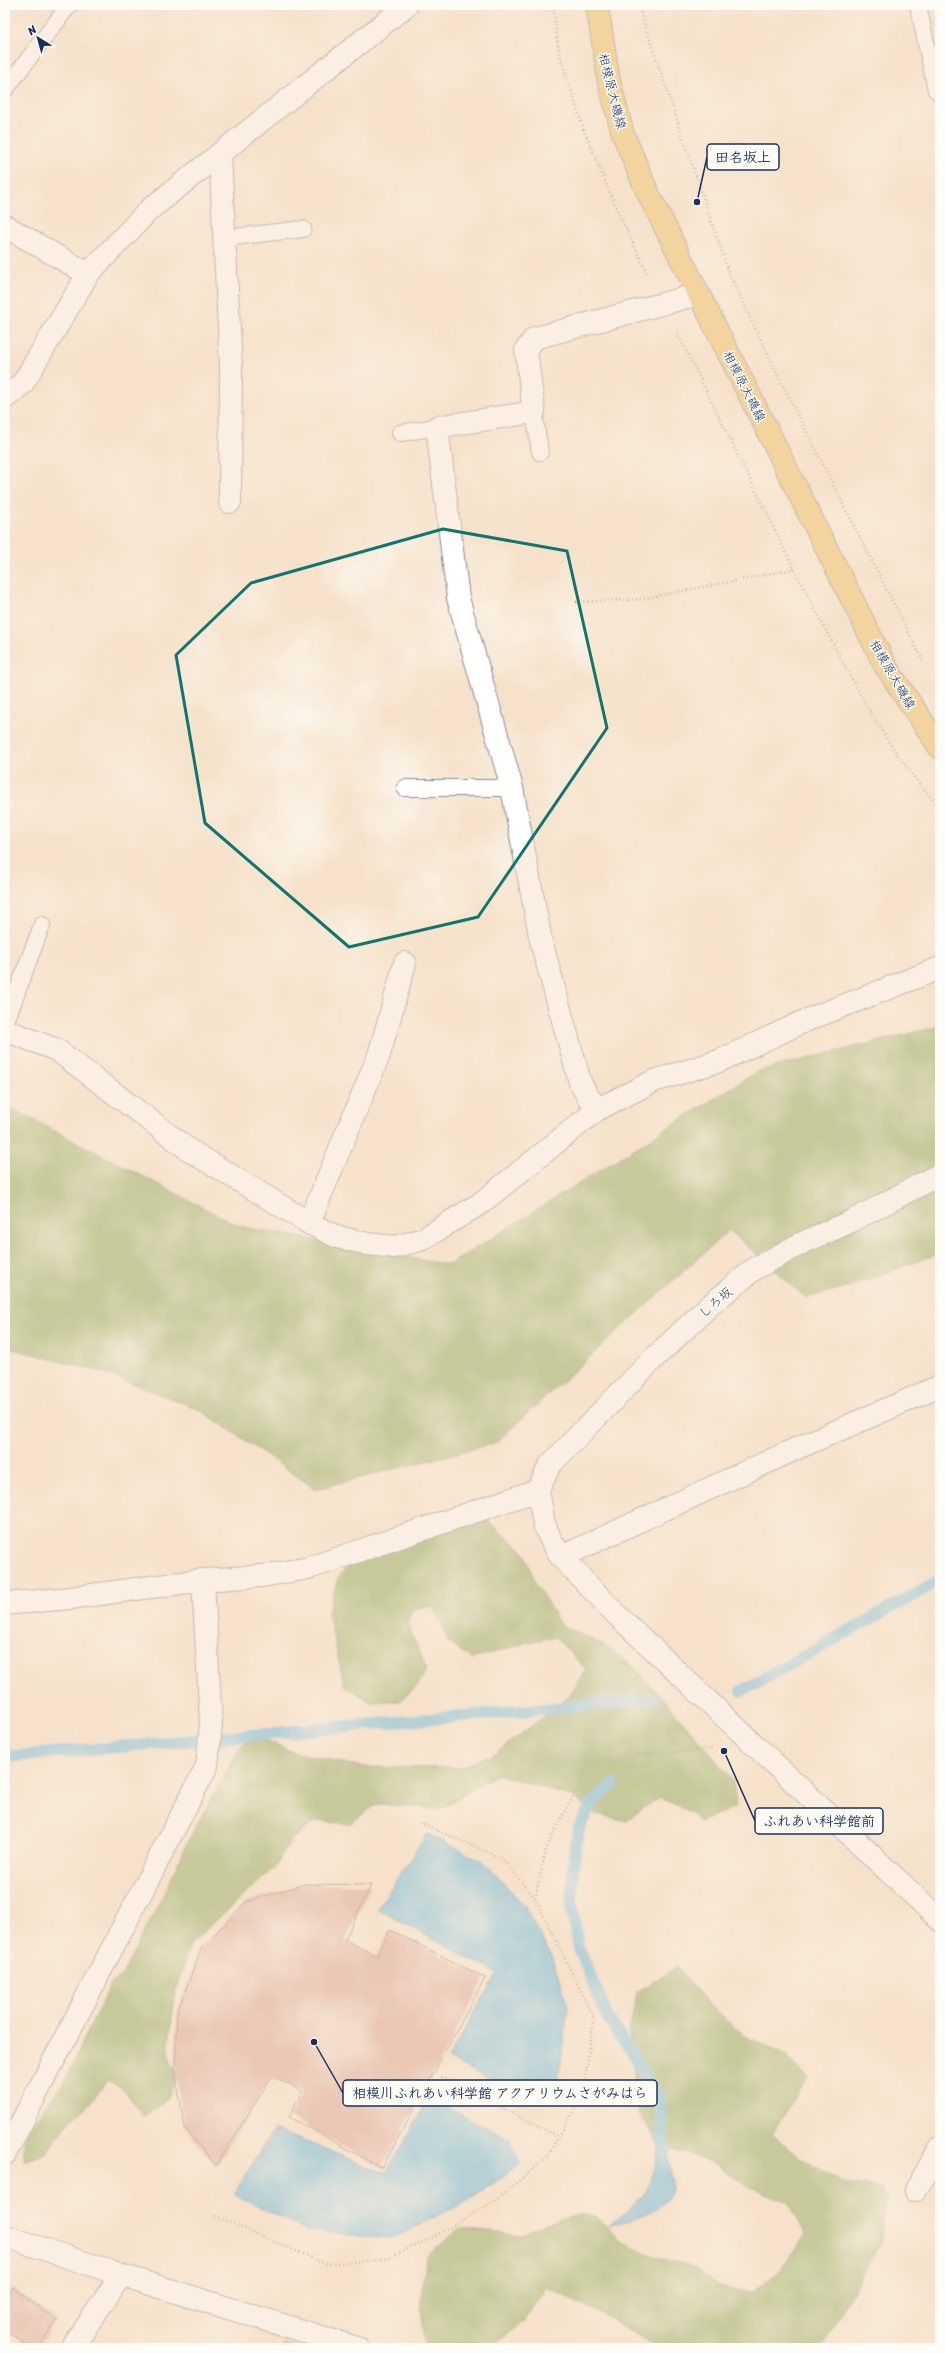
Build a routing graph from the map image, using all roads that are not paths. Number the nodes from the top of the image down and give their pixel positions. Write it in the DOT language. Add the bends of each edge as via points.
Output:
graph roads {
  1 [pos="68,5"];
  2 [pos="407,5"];
  3 [pos="597,5"];
  4 [pos="918,5"];
  5 [pos="5,90"];
  6 [pos="936,90"];
  7 [pos="220,154"];
  8 [pos="5,226"];
  9 [pos="303,229"];
  10 [pos="224,238"];
  11 [pos="88,274"];
  12 [pos="699,294"];
  13 [pos="5,398"];
  14 [pos="534,412"];
  15 [pos="438,427"];
  16 [pos="400,433"];
  17 [pos="540,452"];
  18 [pos="230,502"];
  19 [pos="940,748"];
  20 [pos="405,788"];
  21 [pos="512,788"];
  22 [pos="42,925"];
  23 [pos="405,963"];
  24 [pos="940,968"];
  25 [pos="5,1024"];
  26 [pos="5,1030"];
  27 [pos="598,1109"];
  28 [pos="940,1174"];
  29 [pos="308,1223"];
  30 [pos="940,1386"];
  31 [pos="538,1490"];
  32 [pos="561,1557"];
  33 [pos="203,1580"];
  34 [pos="5,1604"];
  35 [pos="940,1920"];
  36 [pos="940,2148"];
  37 [pos="5,2154"];
  38 [pos="916,2190"];
  39 [pos="5,2236"];
  40 [pos="120,2275"];
  41 [pos="72,2348"];
  42 [pos="357,2348"];
  1 -- 5 [label="lane"];
  2 -- 7 [label="street"];
  3 -- 12 [label="main road, 相模原大磯線" via="609,81 623,134 647,191"];
  4 -- 6 [label="lane"];
  7 -- 10 [label="street"];
  7 -- 11 [label="street" via="149,210"];
  8 -- 11 [label="street"];
  9 -- 10 [label="lane"];
  10 -- 18 [label="street" via="231,367"];
  11 -- 13 [label="street" via="23,383"];
  12 -- 14 [label="street" via="534,338 526,350"];
  12 -- 19 [label="main road, 相模原大磯線" via="886,667"];
  14 -- 15 [label="street"];
  14 -- 17 [label="lane"];
  15 -- 16 [label="lane"];
  15 -- 21 [label="street" via="458,598"];
  20 -- 21 [label="lane"];
  21 -- 27 [label="street" via="543,948 580,1082"];
  22 -- 25 [label="lane"];
  23 -- 29 [label="street" via="379,1055"];
  24 -- 27 [label="street" via="807,1020 719,1061 654,1081"];
  26 -- 29 [label="street" via="57,1050 189,1150"];
  27 -- 29 [label="street" via="481,1203 423,1239 395,1247 368,1244 337,1237"];
  28 -- 31 [label="street, しろ坂" via="754,1270 708,1307 646,1366 550,1465"];
  30 -- 32 [label="street" via="802,1446"];
  31 -- 32 [label="street" via="544,1524"];
  31 -- 33 [label="street" via="309,1568 262,1576"];
  32 -- 35 [label="street" via="623,1621"];
  33 -- 34 [label="street"];
  33 -- 37 [label="street" via="212,1723 207,1766"];
  36 -- 38 [label="street"];
  39 -- 40 [label="street"];
  40 -- 41 [label="street"];
  40 -- 42 [label="street"];
}
